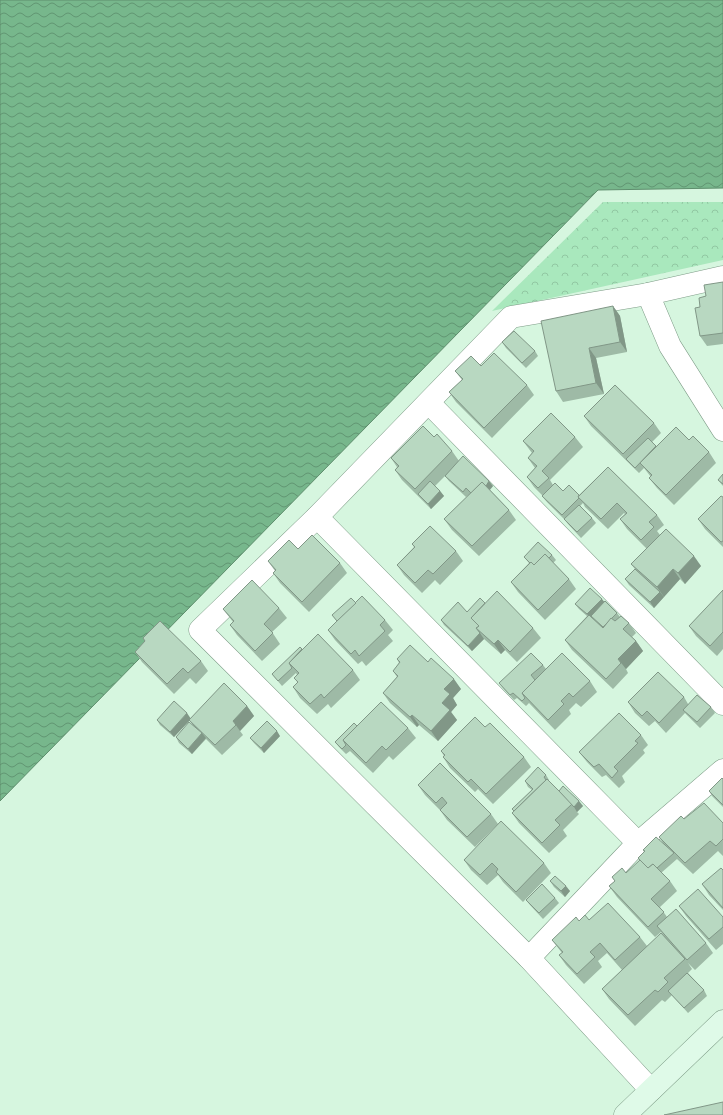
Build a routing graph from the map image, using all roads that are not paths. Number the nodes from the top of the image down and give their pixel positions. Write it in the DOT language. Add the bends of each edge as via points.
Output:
graph roads {
  1 [pos="723,277"];
  2 [pos="648,294"];
  3 [pos="429,403"];
  4 [pos="723,430"];
  5 [pos="317,516"];
  6 [pos="723,704"];
  7 [pos="723,770"];
  8 [pos="638,844"];
  9 [pos="529,958"];
  10 [pos="723,1021"];
  11 [pos="651,1090"];
  12 [pos="625,1115"];
  1 -- 2 [label="street"];
  2 -- 3 [label="street" via="511,317"];
  2 -- 4 [label="street" via="670,346"];
  3 -- 5 [label="street"];
  3 -- 6 [label="street"];
  5 -- 8 [label="street"];
  5 -- 9 [label="street" via="200,630"];
  7 -- 8 [label="street"];
  8 -- 9 [label="street"];
  9 -- 11 [label="street"];
  10 -- 11 [label="street"];
  11 -- 12 [label="street"];
}
